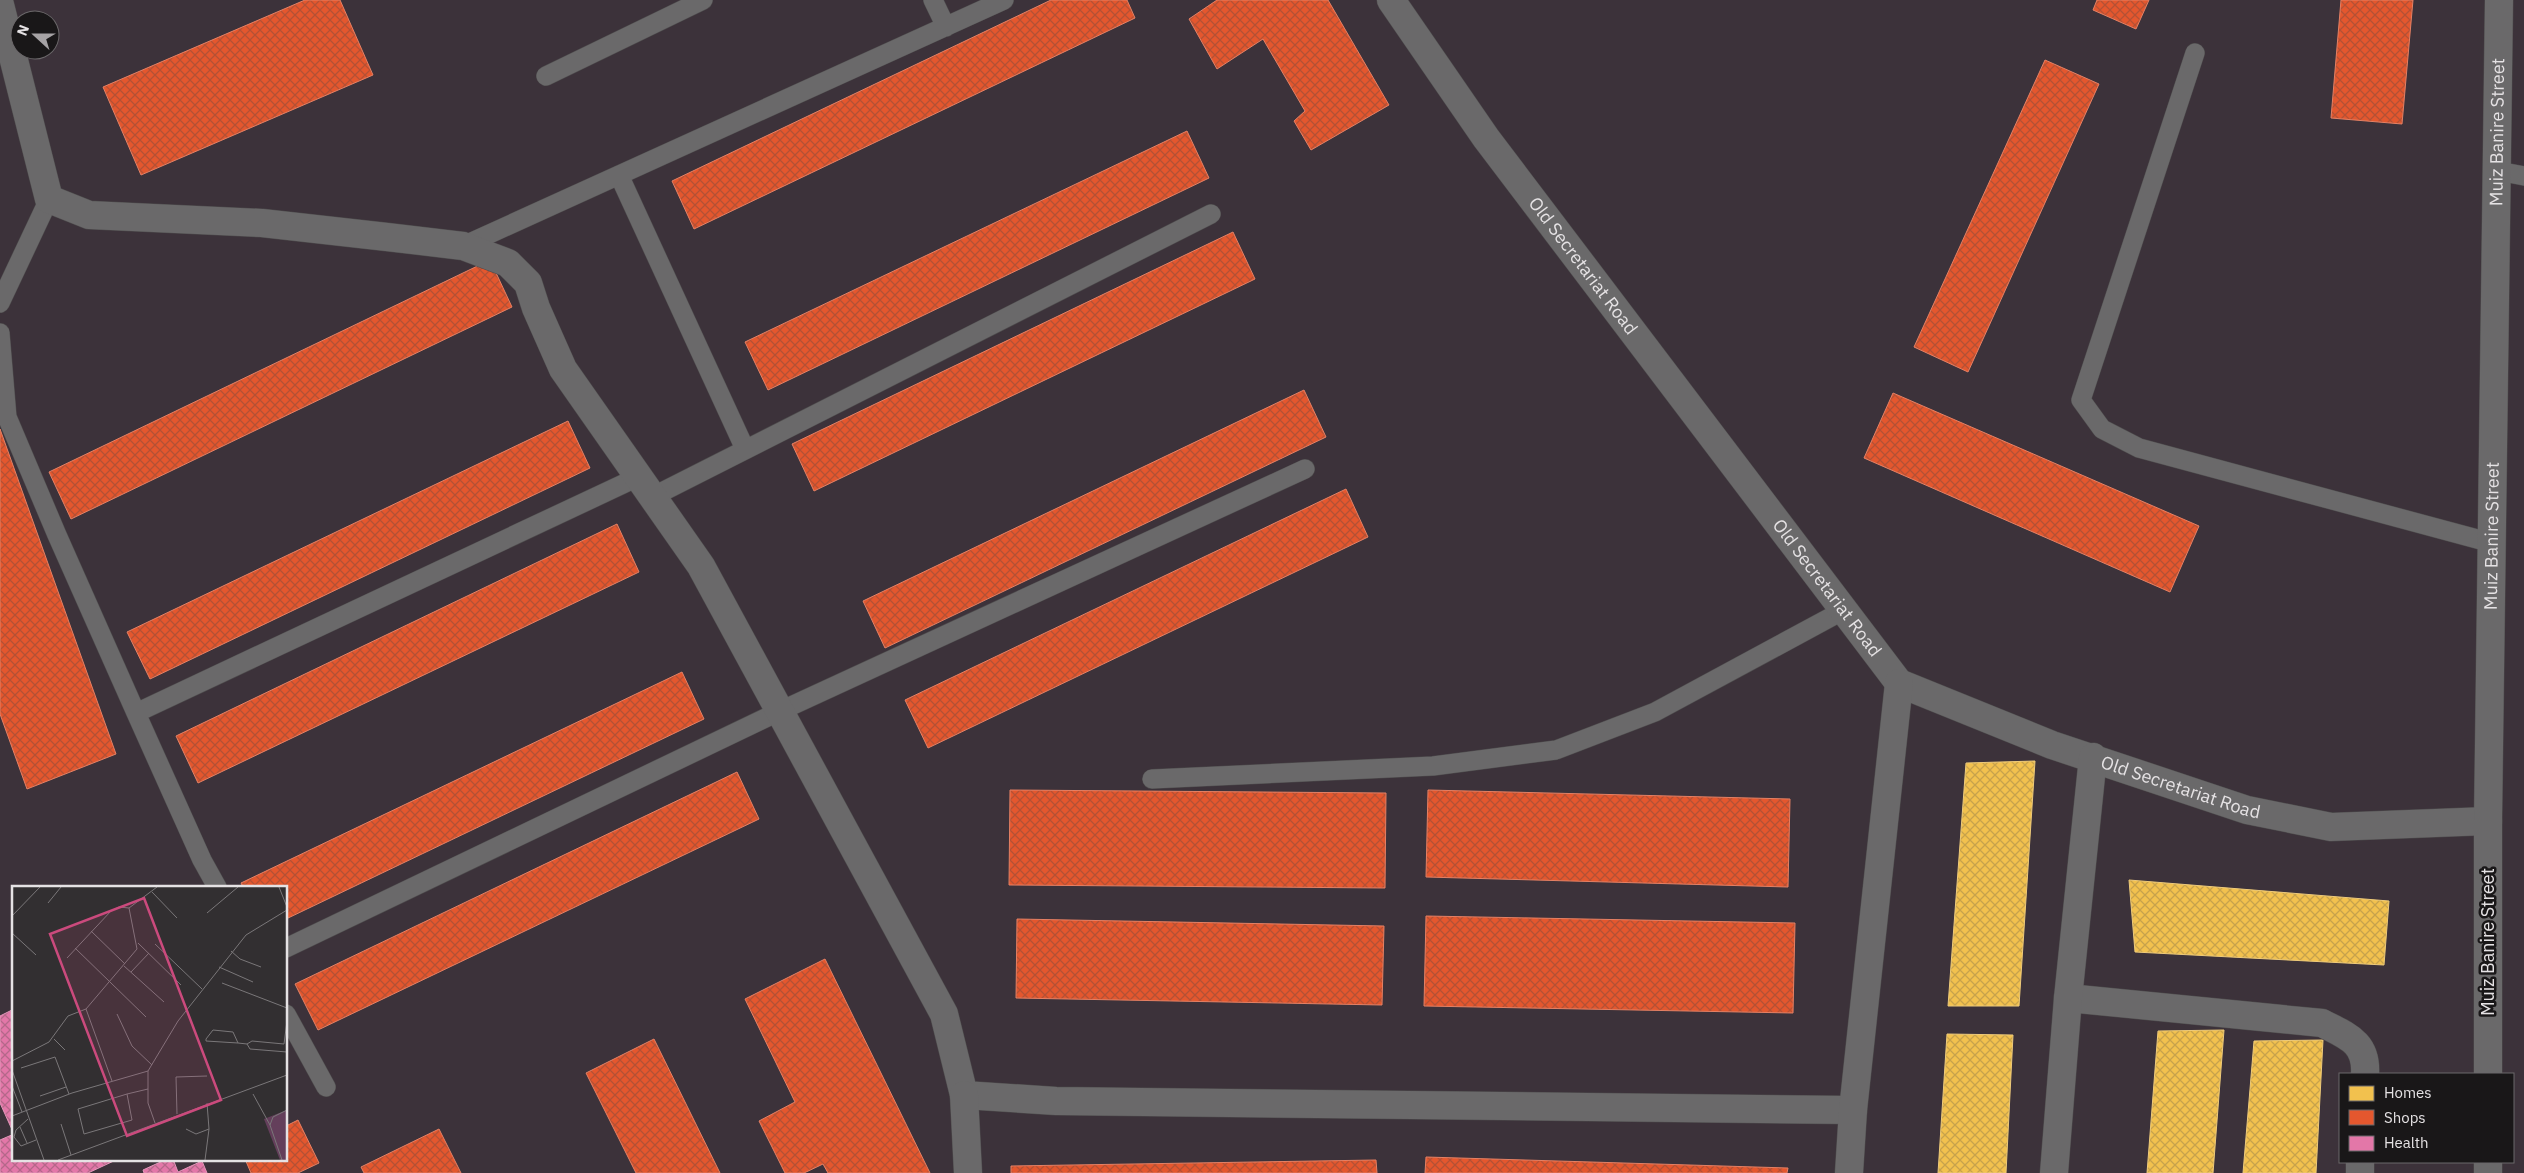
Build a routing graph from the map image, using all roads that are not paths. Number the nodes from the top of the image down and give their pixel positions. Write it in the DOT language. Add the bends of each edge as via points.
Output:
graph roads {
  1 [pos="703,0"];
  2 [pos="933,0"];
  3 [pos="1004,0"];
  4 [pos="1391,0"];
  5 [pos="2499,0"];
  6 [pos="0,5"];
  7 [pos="946,27"];
  8 [pos="2195,53"];
  9 [pos="546,76"];
  10 [pos="2511,174"];
  11 [pos="619,175"];
  12 [pos="49,198"];
  13 [pos="1211,214"];
  14 [pos="463,246"];
  15 [pos="0,303"];
  16 [pos="0,332"];
  17 [pos="745,449"];
  18 [pos="1305,469"];
  19 [pos="645,487"];
  20 [pos="2492,543"];
  21 [pos="1844,610"];
  22 [pos="1899,683"];
  23 [pos="778,712"];
  24 [pos="136,713"];
  25 [pos="2093,757"];
  26 [pos="1152,779"];
  27 [pos="2488,821"];
  28 [pos="215,886"];
  29 [pos="288,947"];
  30 [pos="2068,998"];
  31 [pos="288,1018"];
  32 [pos="2365,1073"];
  33 [pos="2488,1073"];
  34 [pos="326,1087"];
  35 [pos="964,1095"];
  36 [pos="1853,1110"];
  37 [pos="968,1173"];
  38 [pos="1848,1173"];
  39 [pos="2054,1173"];
  1 -- 9 [label="lane"];
  2 -- 7 [label="lane"];
  3 -- 7 [label="lane"];
  4 -- 21 [label="street, Old Secretariat Road" via="1486,138"];
  5 -- 10 [label="street, Muiz Banire Street"];
  6 -- 12 [label="street"];
  7 -- 11 [label="lane"];
  8 -- 20 [label="lane" via="2081,400 2102,429 2138,448"];
  10 -- 20 [label="street, Muiz Banire Street"];
  11 -- 14 [label="lane"];
  11 -- 17 [label="lane"];
  12 -- 14 [label="street" via="88,215 262,223"];
  12 -- 15 [label="lane"];
  13 -- 17 [label="lane"];
  14 -- 19 [label="street" via="508,263 528,283 563,369"];
  16 -- 24 [label="lane" via="7,417"];
  17 -- 19 [label="lane"];
  18 -- 23 [label="lane"];
  19 -- 23 [label="street" via="701,566"];
  19 -- 24 [label="lane"];
  20 -- 27 [label="street, Muiz Banire Street"];
  21 -- 22 [label="street, Old Secretariat Road"];
  21 -- 26 [label="lane" via="1655,712 1556,750 1433,766"];
  22 -- 25 [label="street, Old Secretariat Road" via="2052,745"];
  22 -- 36 [label="street"];
  23 -- 29 [label="lane"];
  23 -- 35 [label="street" via="944,1014"];
  24 -- 28 [label="lane"];
  25 -- 27 [label="street, Old Secretariat Road" via="2248,810 2330,827"];
  25 -- 30 [label="street"];
  27 -- 33 [label="street, Muiz Banire Street"];
  30 -- 32 [label="street" via="2322,1023 2357,1042 2366,1061"];
  30 -- 39 [label="street"];
  31 -- 34 [label="lane"];
  35 -- 36 [label="street" via="1076,1101"];
  35 -- 37 [label="street"];
  36 -- 38 [label="street"];
}
